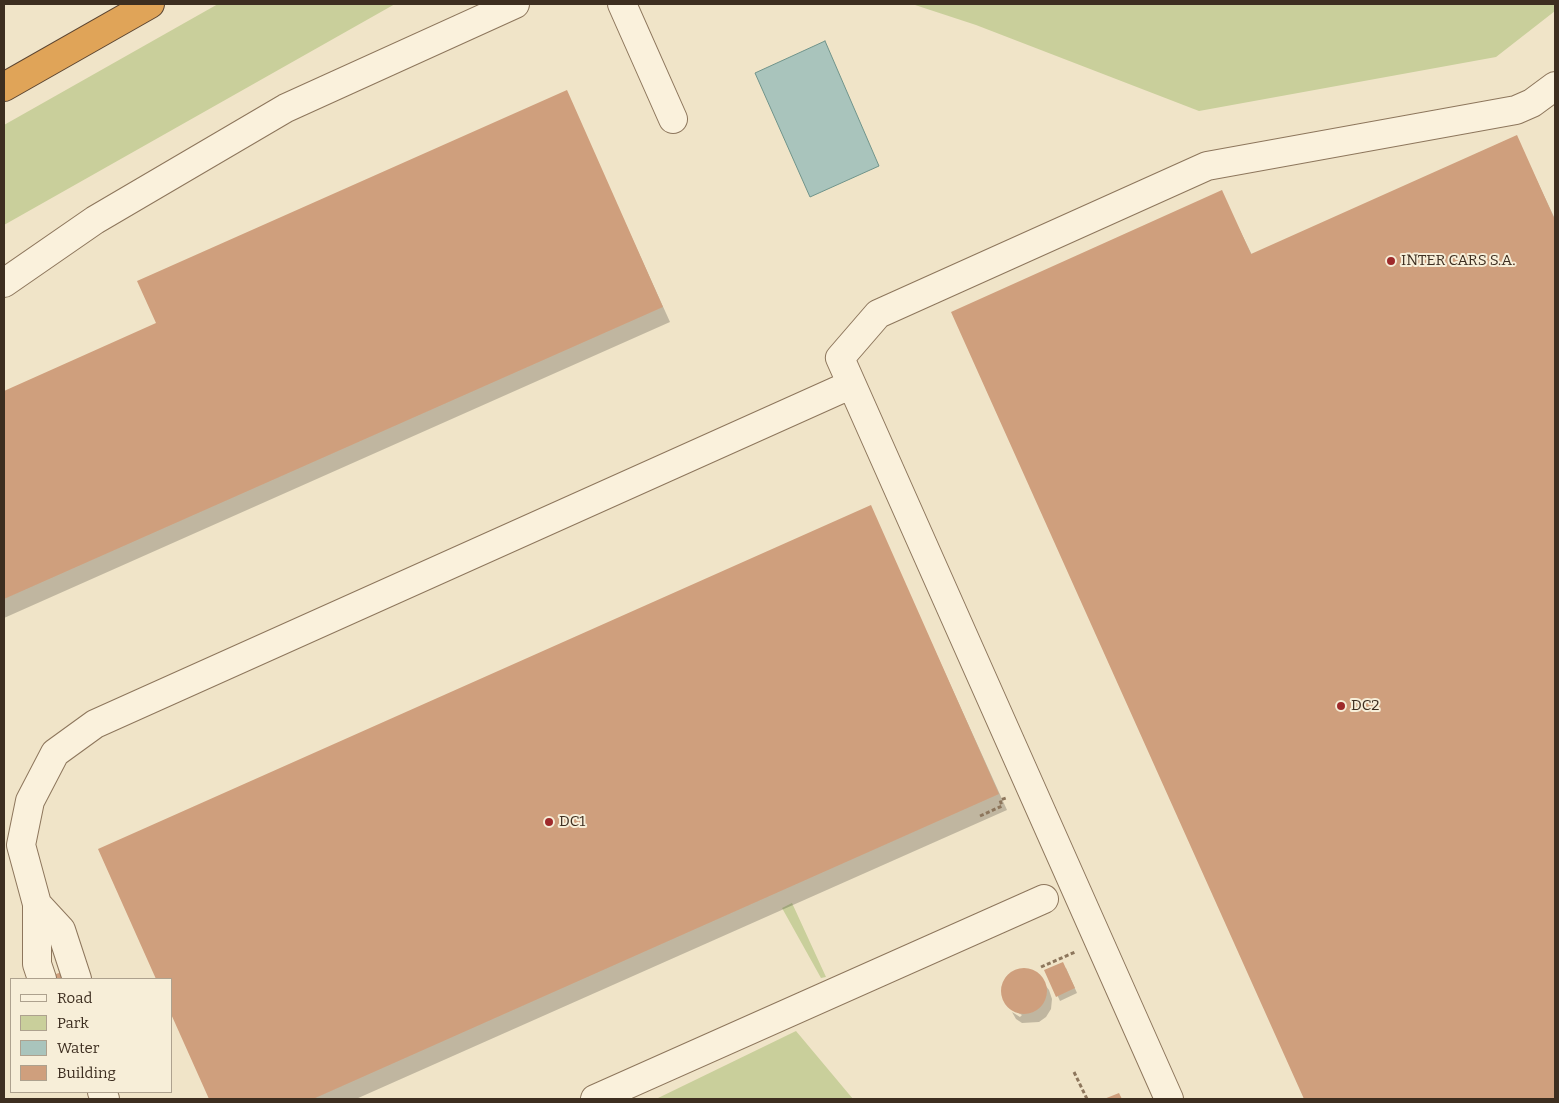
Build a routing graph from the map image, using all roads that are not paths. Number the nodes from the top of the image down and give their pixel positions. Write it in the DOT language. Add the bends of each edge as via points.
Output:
graph roads {
  1 [pos="150,4"];
  2 [pos="515,4"];
  3 [pos="622,4"];
  4 [pos="1555,86"];
  5 [pos="4,87"];
  6 [pos="673,119"];
  7 [pos="4,283"];
  8 [pos="850,385"];
  9 [pos="1044,898"];
  10 [pos="36,904"];
  11 [pos="42,978"];
  12 [pos="77,978"];
  13 [pos="595,1099"];
  14 [pos="1169,1099"];
  1 -- 5 [label="highway"];
  2 -- 7 [label="lane" via="286,108 95,220"];
  3 -- 6 [label="lane"];
  4 -- 8 [label="lane" via="1516,110 1207,166 878,314 840,358"];
  8 -- 10 [label="lane" via="95,724 55,753 30,801 21,845"];
  8 -- 14 [label="lane"];
  9 -- 13 [label="lane"];
  10 -- 11 [label="lane" via="37,964"];
  10 -- 12 [label="lane" via="61,930"];
}
